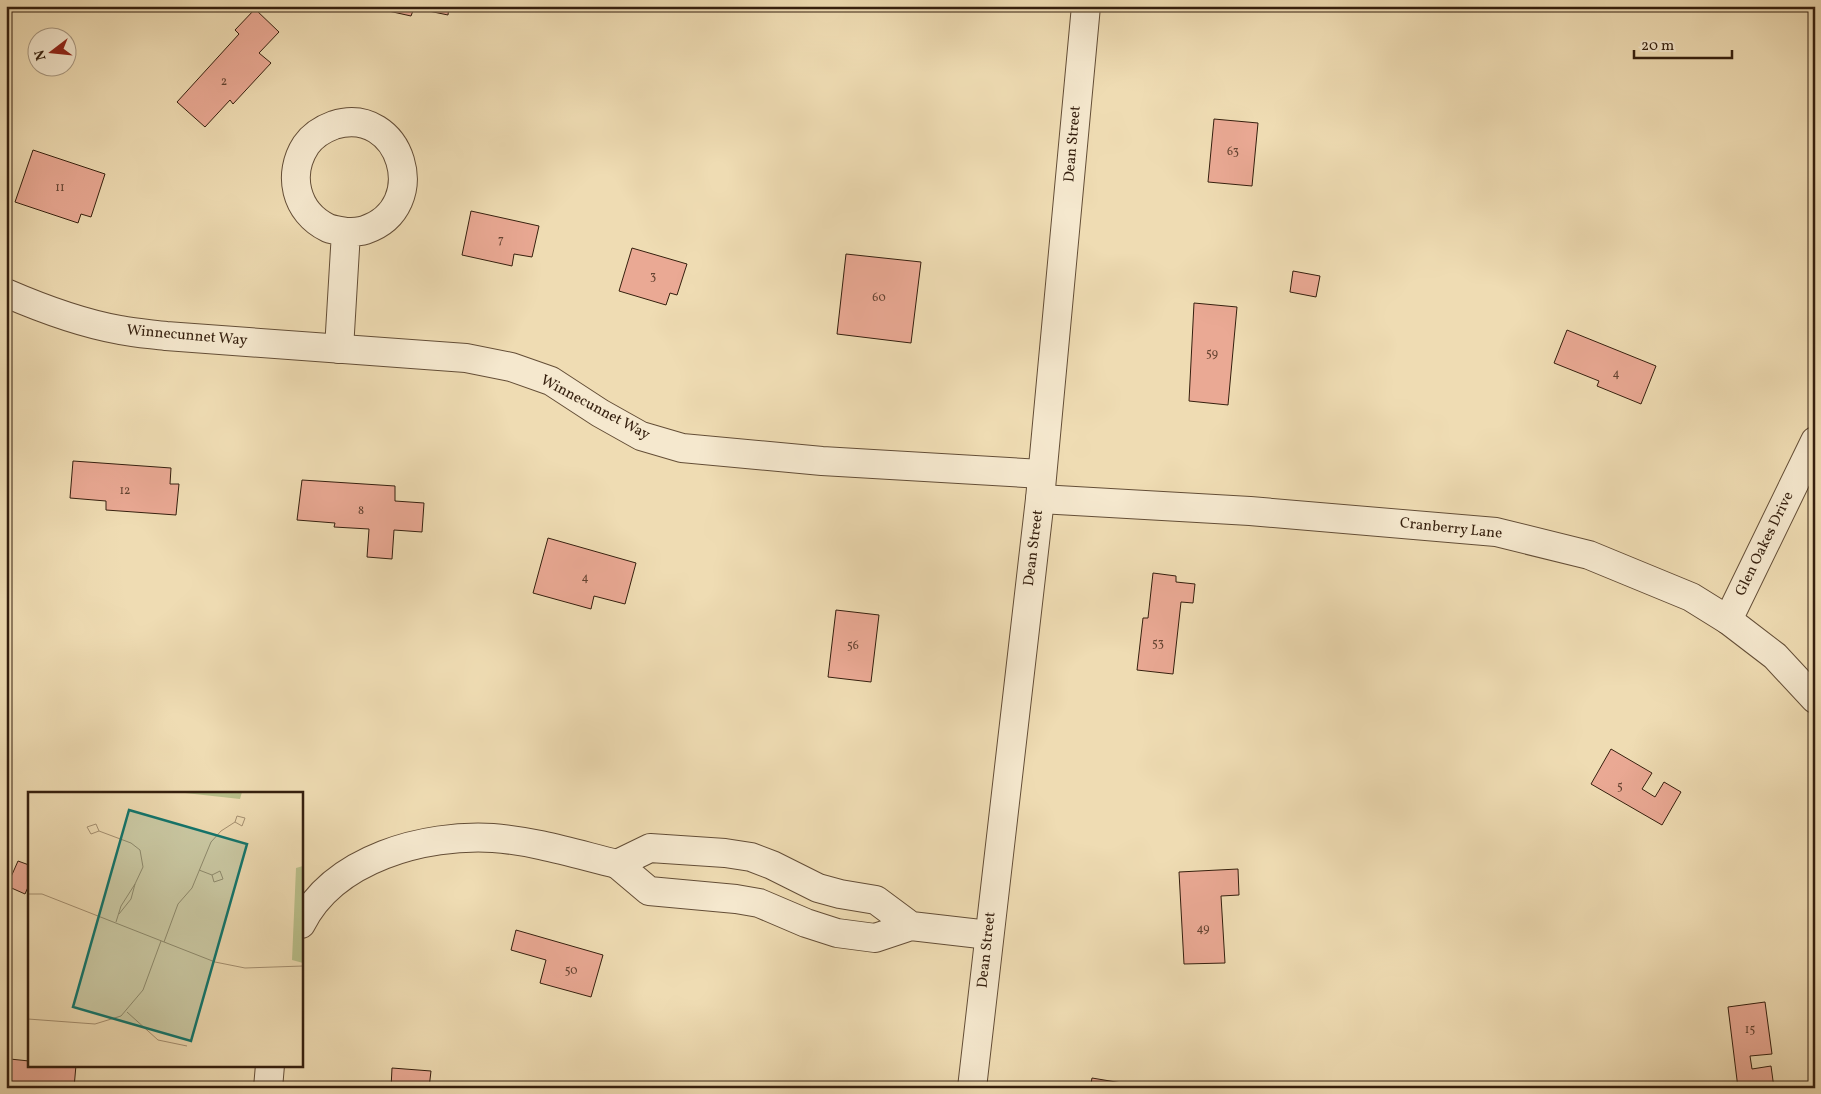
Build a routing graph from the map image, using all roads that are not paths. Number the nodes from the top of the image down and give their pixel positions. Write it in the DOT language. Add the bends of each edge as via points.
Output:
graph roads {
  1 [pos="1086,6"];
  2 [pos="346,232"];
  3 [pos="6,293"];
  4 [pos="338,349"];
  5 [pos="1815,441"];
  6 [pos="1041,487"];
  7 [pos="1728,620"];
  8 [pos="1815,698"];
  9 [pos="617,864"];
  10 [pos="302,922"];
  11 [pos="911,926"];
  12 [pos="989,936"];
  13 [pos="270,1066"];
  14 [pos="268,1088"];
  15 [pos="972,1088"];
  1 -- 6 [label="street, Dean Street"];
  2 -- 4 [label="street"];
  3 -- 4 [label="street, Winnecunnet Way" via="75,320 119,330"];
  4 -- 6 [label="street, Winnecunnet Way" via="466,358 511,367 551,381 641,436 682,448"];
  5 -- 7 [label="street, Glen Oakes Drive"];
  6 -- 7 [label="street, Cranberry Lane" via="1250,511 1496,532 1589,555 1691,597"];
  6 -- 12 [label="street, Dean Street"];
  7 -- 8 [label="street, Cranberry Lane" via="1776,656"];
  9 -- 10 [label="street" via="504,839 471,838 427,843 366,861 346,873 328,886"];
  9 -- 11 [label="street" via="649,891 759,903 837,933 875,938"];
  9 -- 11 [label="street" via="650,848 751,857 818,888 876,900"];
  11 -- 12 [label="street"];
  12 -- 15 [label="street, Dean Street"];
  13 -- 14 [label="street"];
}
